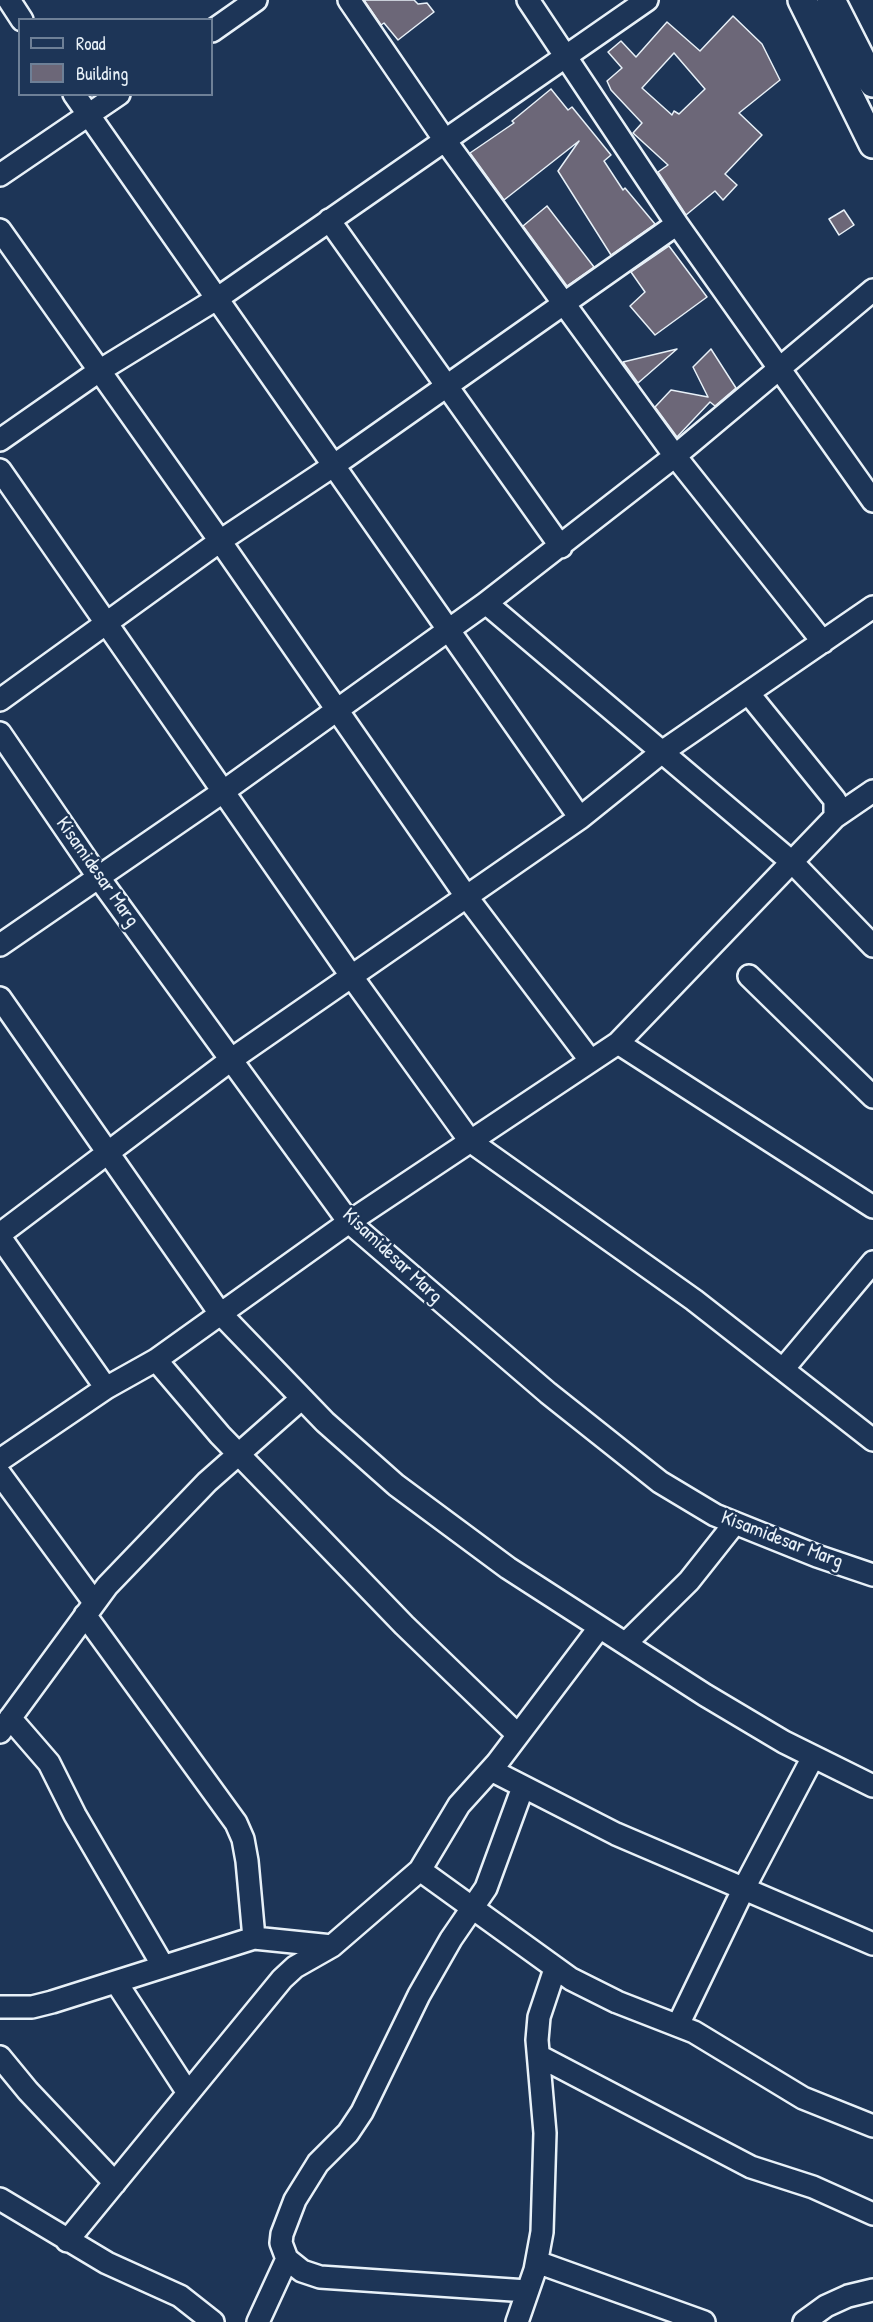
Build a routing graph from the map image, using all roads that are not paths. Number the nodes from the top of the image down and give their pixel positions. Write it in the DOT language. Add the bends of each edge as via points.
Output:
graph roads {
  1 [pos="9,0"];
  2 [pos="256,0"];
  3 [pos="349,0"];
  4 [pos="528,0"];
  5 [pos="647,0"];
  6 [pos="801,0"];
  7 [pos="831,0"];
  8 [pos="21,18"];
  9 [pos="213,30"];
  10 [pos="565,54"];
  11 [pos="871,74"];
  12 [pos="75,96"];
  13 [pos="116,96"];
  14 [pos="88,116"];
  15 [pos="444,139"];
  16 [pos="873,144"];
  17 [pos="0,175"];
  18 [pos="328,220"];
  19 [pos="677,225"];
  20 [pos="0,230"];
  21 [pos="873,290"];
  22 [pos="218,298"];
  23 [pos="564,305"];
  24 [pos="779,367"];
  25 [pos="99,371"];
  26 [pos="448,386"];
  27 [pos="0,440"];
  28 [pos="675,456"];
  29 [pos="333,466"];
  30 [pos="0,470"];
  31 [pos="873,501"];
  32 [pos="220,541"];
  33 [pos="561,547"];
  34 [pos="486,603"];
  35 [pos="873,607"];
  36 [pos="104,622"];
  37 [pos="448,630"];
  38 [pos="823,642"];
  39 [pos="749,694"];
  40 [pos="0,700"];
  41 [pos="337,708"];
  42 [pos="0,733"];
  43 [pos="662,752"];
  44 [pos="224,790"];
  45 [pos="873,791"];
  46 [pos="835,817"];
  47 [pos="580,818"];
  48 [pos="793,863"];
  49 [pos="99,878"];
  50 [pos="466,896"];
  51 [pos="0,945"];
  52 [pos="873,946"];
  53 [pos="748,976"];
  54 [pos="352,977"];
  55 [pos="0,998"];
  56 [pos="618,1043"];
  57 [pos="232,1059"];
  58 [pos="590,1060"];
  59 [pos="873,1097"];
  60 [pos="470,1141"];
  61 [pos="108,1150"];
  62 [pos="873,1207"];
  63 [pos="349,1222"];
  64 [pos="0,1235"];
  65 [pos="873,1262"];
  66 [pos="219,1312"];
  67 [pos="156,1360"];
  68 [pos="784,1368"];
  69 [pos="106,1388"];
  70 [pos="301,1399"];
  71 [pos="873,1440"];
  72 [pos="238,1453"];
  73 [pos="0,1461"];
  74 [pos="0,1474"];
  75 [pos="735,1523"];
  76 [pos="873,1575"];
  77 [pos="89,1608"];
  78 [pos="599,1628"];
  79 [pos="626,1643"];
  80 [pos="5,1725"];
  81 [pos="518,1735"];
  82 [pos="813,1757"];
  83 [pos="491,1770"];
  84 [pos="523,1786"];
  85 [pos="873,1786"];
  86 [pos="420,1870"];
  87 [pos="744,1888"];
  88 [pos="475,1908"];
  89 [pos="254,1938"];
  90 [pos="873,1944"];
  91 [pos="332,1946"];
  92 [pos="163,1966"];
  93 [pos="555,1969"];
  94 [pos="116,1982"];
  95 [pos="0,2007"];
  96 [pos="678,2025"];
  97 [pos="538,2056"];
  98 [pos="0,2057"];
  99 [pos="188,2093"];
  100 [pos="873,2126"];
  101 [pos="115,2182"];
  102 [pos="0,2199"];
  103 [pos="873,2214"];
  104 [pos="67,2241"];
  105 [pos="287,2259"];
  106 [pos="537,2262"];
  107 [pos="873,2290"];
  108 [pos="527,2291"];
  109 [pos="213,2322"];
  110 [pos="258,2322"];
  111 [pos="517,2322"];
  112 [pos="704,2322"];
  113 [pos="804,2322"];
  1 -- 8 [label="street"];
  2 -- 9 [label="street"];
  3 -- 15 [label="street"];
  4 -- 10 [label="street"];
  5 -- 10 [label="street"];
  6 -- 16 [label="main road"];
  7 -- 11 [label="main road"];
  10 -- 15 [label="street"];
  10 -- 19 [label="street"];
  12 -- 14 [label="street"];
  13 -- 14 [label="street"];
  14 -- 17 [label="street"];
  14 -- 22 [label="street"];
  15 -- 18 [label="street"];
  15 -- 23 [label="street"];
  18 -- 22 [label="street"];
  18 -- 26 [label="street"];
  19 -- 23 [label="street"];
  19 -- 24 [label="street"];
  20 -- 25 [label="street"];
  21 -- 24 [label="street"];
  22 -- 25 [label="street"];
  22 -- 29 [label="street"];
  23 -- 26 [label="street"];
  23 -- 28 [label="street"];
  24 -- 28 [label="street"];
  24 -- 31 [label="street"];
  25 -- 27 [label="street"];
  25 -- 32 [label="street"];
  26 -- 29 [label="street"];
  26 -- 33 [label="street"];
  28 -- 33 [label="street"];
  28 -- 38 [label="street"];
  29 -- 32 [label="street"];
  29 -- 37 [label="street"];
  30 -- 36 [label="street"];
  32 -- 36 [label="street"];
  32 -- 41 [label="street"];
  33 -- 34 [label="street"];
  34 -- 37 [label="street"];
  34 -- 43 [label="street"];
  35 -- 38 [label="street"];
  36 -- 40 [label="street"];
  36 -- 44 [label="street"];
  37 -- 41 [label="street"];
  37 -- 47 [label="street"];
  38 -- 39 [label="street"];
  39 -- 43 [label="street"];
  39 -- 46 [label="street" via="835,800"];
  41 -- 44 [label="street"];
  41 -- 50 [label="street"];
  42 -- 49 [label="street, Kisamidesar Marg"];
  43 -- 47 [label="street"];
  43 -- 48 [label="street"];
  44 -- 49 [label="street"];
  44 -- 54 [label="street"];
  45 -- 46 [label="street"];
  46 -- 48 [label="street"];
  47 -- 50 [label="street"];
  48 -- 52 [label="street"];
  48 -- 56 [label="street"];
  49 -- 51 [label="street"];
  49 -- 57 [label="street, Kisamidesar Marg"];
  50 -- 54 [label="street"];
  50 -- 58 [label="street"];
  53 -- 59 [label="street"];
  54 -- 57 [label="street"];
  54 -- 60 [label="street"];
  55 -- 61 [label="street"];
  56 -- 58 [label="street"];
  56 -- 62 [label="street"];
  57 -- 61 [label="street"];
  57 -- 63 [label="street, Kisamidesar Marg"];
  58 -- 60 [label="street"];
  60 -- 63 [label="street"];
  60 -- 68 [label="street"];
  61 -- 64 [label="street"];
  61 -- 66 [label="street"];
  63 -- 66 [label="street"];
  63 -- 75 [label="street, Kisamidesar Marg" via="548,1393 660,1482 690,1502"];
  64 -- 69 [label="street"];
  65 -- 68 [label="street"];
  66 -- 67 [label="street"];
  66 -- 70 [label="street"];
  67 -- 69 [label="street"];
  67 -- 72 [label="street"];
  68 -- 71 [label="street"];
  69 -- 73 [label="street"];
  70 -- 72 [label="street"];
  70 -- 78 [label="street" via="396,1485 508,1568"];
  72 -- 77 [label="street" via="162,1527"];
  72 -- 81 [label="street" via="404,1625"];
  74 -- 77 [label="street"];
  75 -- 76 [label="street, Kisamidesar Marg"];
  75 -- 79 [label="street" via="689,1581"];
  77 -- 80 [label="street"];
  77 -- 89 [label="street" via="236,1823 247,1861"];
  78 -- 79 [label="street"];
  78 -- 81 [label="street"];
  79 -- 82 [label="street" via="705,1695"];
  80 -- 92 [label="street" via="48,1763"];
  81 -- 83 [label="street"];
  82 -- 85 [label="street"];
  82 -- 87 [label="street"];
  83 -- 84 [label="street"];
  83 -- 86 [label="street" via="453,1812"];
  84 -- 87 [label="street" via="616,1834"];
  84 -- 88 [label="street" via="496,1865"];
  86 -- 88 [label="street"];
  86 -- 91 [label="street"];
  87 -- 90 [label="street"];
  87 -- 96 [label="street"];
  88 -- 93 [label="street"];
  88 -- 105 [label="street" via="451,1939 419,1995 362,2112 348,2133 318,2163 295,2200 282,2234"];
  89 -- 91 [label="street"];
  89 -- 92 [label="street"];
  91 -- 99 [label="street" via="282,1979"];
  92 -- 94 [label="street"];
  93 -- 96 [label="street" via="617,2002"];
  93 -- 97 [label="street" via="538,2017"];
  94 -- 95 [label="street" via="32,2007"];
  94 -- 99 [label="street"];
  96 -- 100 [label="street" via="721,2046 803,2098"];
  97 -- 103 [label="street" via="751,2167 813,2187"];
  97 -- 106 [label="street" via="545,2153 544,2210"];
  98 -- 101 [label="street"];
  99 -- 101 [label="street"];
  101 -- 104 [label="street"];
  102 -- 104 [label="street"];
  104 -- 109 [label="street" via="107,2264 180,2296"];
  105 -- 108 [label="street" via="302,2271 341,2280"];
  105 -- 110 [label="street"];
  106 -- 108 [label="street"];
  106 -- 112 [label="street"];
  107 -- 113 [label="street" via="826,2306"];
  108 -- 111 [label="street"];
}
